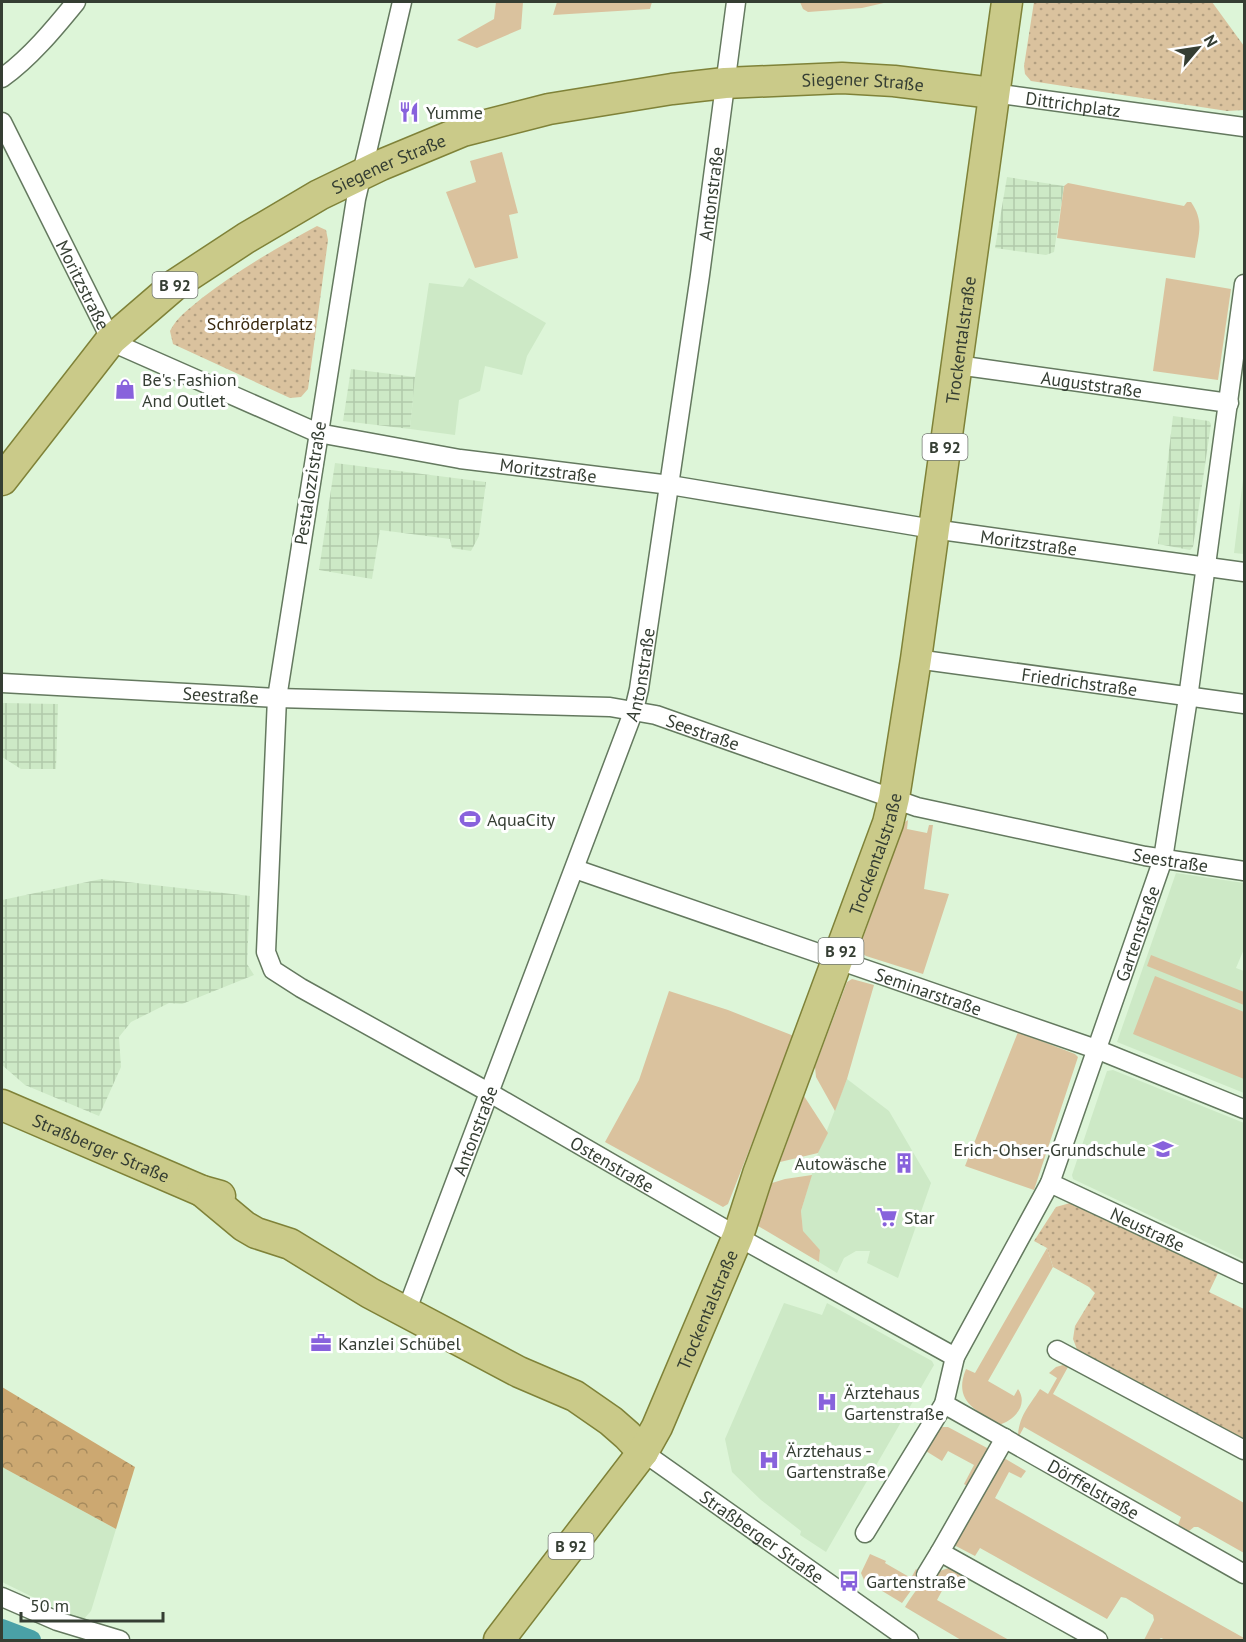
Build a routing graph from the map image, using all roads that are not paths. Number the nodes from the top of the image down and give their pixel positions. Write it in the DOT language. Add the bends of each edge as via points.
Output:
graph roads {
  1 [pos="76,2"];
  2 [pos="402,2"];
  3 [pos="736,2"];
  4 [pos="1007,2"];
  5 [pos="2,78"];
  6 [pos="725,83"];
  7 [pos="993,93"];
  8 [pos="2,122"];
  9 [pos="1245,128"];
  10 [pos="362,174"];
  11 [pos="1245,284"];
  12 [pos="111,340"];
  13 [pos="957,365"];
  14 [pos="1229,403"];
  15 [pos="318,433"];
  16 [pos="2,480"];
  17 [pos="670,485"];
  18 [pos="933,529"];
  19 [pos="1206,567"];
  20 [pos="1245,572"];
  21 [pos="916,659"];
  22 [pos="2,683"];
  23 [pos="277,698"];
  24 [pos="1188,698"];
  25 [pos="1245,704"];
  26 [pos="634,710"];
  27 [pos="894,798"];
  28 [pos="1163,859"];
  29 [pos="575,870"];
  30 [pos="1245,871"];
  31 [pos="838,960"];
  32 [pos="273,970"];
  33 [pos="1096,1048"];
  34 [pos="490,1092"];
  35 [pos="2,1105"];
  36 [pos="1245,1109"];
  37 [pos="1050,1183"];
  38 [pos="738,1236"];
  39 [pos="1245,1274"];
  40 [pos="406,1312"];
  41 [pos="1057,1350"];
  42 [pos="955,1357"];
  43 [pos="944,1404"];
  44 [pos="1005,1438"];
  45 [pos="1245,1450"];
  46 [pos="643,1452"];
  47 [pos="865,1533"];
  48 [pos="940,1552"];
  49 [pos="1245,1574"];
  50 [pos="926,1575"];
  51 [pos="2,1597"];
  52 [pos="120,1641"];
  53 [pos="499,1641"];
  54 [pos="909,1641"];
  55 [pos="1098,1641"];
  1 -- 5 [label="street"];
  2 -- 10 [label="street, Pestalozzistraße"];
  3 -- 6 [label="street, Antonstraße"];
  4 -- 7 [label="main road, B 92"];
  6 -- 7 [label="main road, Siegener Straße / B 92" via="842,78"];
  6 -- 10 [label="main road, Siegener Straße / B 92" via="549,109 463,131"];
  6 -- 17 [label="street, Antonstraße"];
  7 -- 9 [label="street, Dittrichplatz"];
  7 -- 13 [label="main road, Trockentalstraße / B 92"];
  8 -- 12 [label="street, Moritzstraße"];
  10 -- 12 [label="main road, Siegener Straße / B 92" via="319,195 211,261 160,297"];
  10 -- 15 [label="street, Pestalozzistraße"];
  11 -- 14 [label="street, Gartenstraße"];
  12 -- 15 [label="street, Moritzstraße"];
  12 -- 16 [label="main road, Siegener Straße / B 92"];
  13 -- 14 [label="street, Auguststraße"];
  13 -- 18 [label="main road, Trockentalstraße / B 92"];
  14 -- 19 [label="street, Gartenstraße"];
  15 -- 17 [label="street, Moritzstraße" via="460,459"];
  15 -- 23 [label="street, Pestalozzistraße"];
  17 -- 18 [label="street, Moritzstraße"];
  17 -- 26 [label="street, Antonstraße"];
  18 -- 19 [label="street, Moritzstraße"];
  18 -- 21 [label="main road, Trockentalstraße / B 92"];
  19 -- 20 [label="street, Moritzstraße"];
  19 -- 24 [label="street, Gartenstraße"];
  21 -- 24 [label="street, Friedrichstraße"];
  21 -- 27 [label="main road, Trockentalstraße / B 92"];
  22 -- 23 [label="street, Seestraße"];
  23 -- 26 [label="street, Seestraße" via="610,706"];
  23 -- 32 [label="street, Pestalozzistraße" via="266,952"];
  24 -- 25 [label="street, Friedrichstraße"];
  24 -- 28 [label="street, Gartenstraße"];
  26 -- 27 [label="street, Seestraße"];
  26 -- 29 [label="street, Antonstraße"];
  27 -- 28 [label="street, Seestraße" via="917,807"];
  27 -- 31 [label="main road, Trockentalstraße / B 92"];
  28 -- 30 [label="street, Seestraße"];
  28 -- 33 [label="street, Gartenstraße"];
  29 -- 31 [label="street, Seminarstraße"];
  29 -- 34 [label="street, Antonstraße"];
  31 -- 33 [label="street, Seminarstraße"];
  31 -- 38 [label="main road, Trockentalstraße / B 92"];
  32 -- 34 [label="street, Ostenstraße"];
  33 -- 36 [label="street, Seminarstraße"];
  33 -- 37 [label="street, Gartenstraße"];
  34 -- 38 [label="street, Ostenstraße"];
  34 -- 40 [label="street, Antonstraße"];
  35 -- 40 [label="main road, Straßberger Straße" via="253,1210 290,1244"];
  37 -- 39 [label="street, Neustraße"];
  37 -- 42 [label="street, Gartenstraße"];
  38 -- 42 [label="street, Ostenstraße"];
  38 -- 46 [label="main road, Trockentalstraße / B 92" via="669,1402"];
  40 -- 46 [label="main road, Straßberger Straße" via="519,1372 598,1437"];
  41 -- 45 [label="street"];
  42 -- 43 [label="street, Gartenstraße"];
  43 -- 44 [label="street, Dörffelstraße"];
  43 -- 47 [label="street, Gartenstraße"];
  44 -- 48 [label="street"];
  44 -- 49 [label="street, Dörffelstraße"];
  46 -- 53 [label="main road, Trockentalstraße / B 92"];
  46 -- 54 [label="street, Straßberger Straße"];
  48 -- 50 [label="street"];
  48 -- 55 [label="street"];
  51 -- 52 [label="street" via="57,1621"];
}
